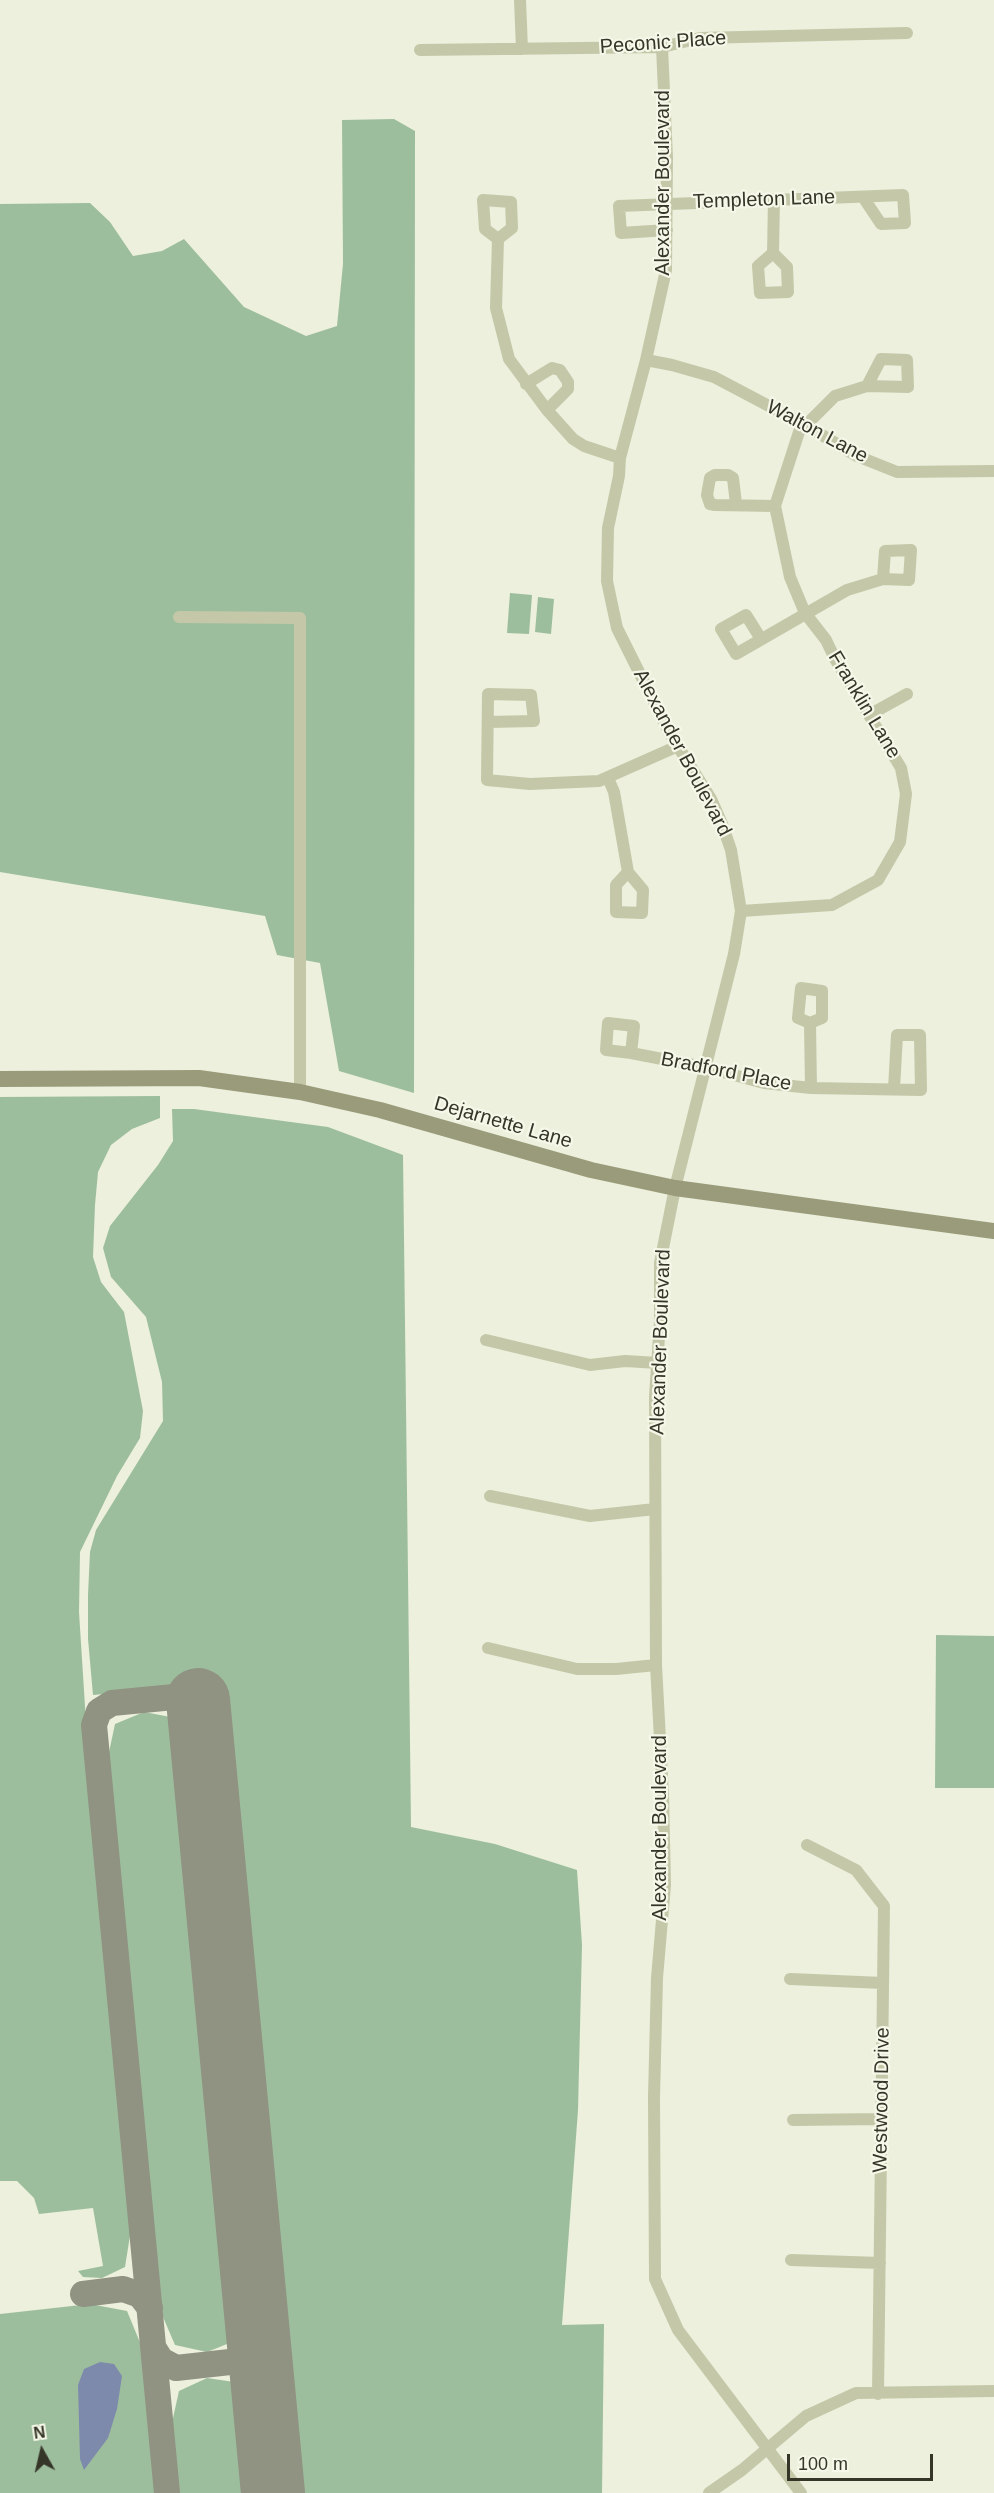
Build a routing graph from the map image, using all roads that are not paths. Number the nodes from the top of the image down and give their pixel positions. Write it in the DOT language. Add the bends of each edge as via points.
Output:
graph roads {
  1 [pos="520,0"];
  2 [pos="907,33"];
  3 [pos="662,47"];
  4 [pos="522,49"];
  5 [pos="420,50"];
  6 [pos="863,197"];
  7 [pos="774,199"];
  8 [pos="666,204"];
  9 [pos="667,230"];
  10 [pos="498,239"];
  11 [pos="773,253"];
  12 [pos="646,360"];
  13 [pos="526,384"];
  14 [pos="867,386"];
  15 [pos="547,410"];
  16 [pos="802,429"];
  17 [pos="620,458"];
  18 [pos="994,471"];
  19 [pos="736,504"];
  20 [pos="775,506"];
  21 [pos="883,579"];
  22 [pos="805,613"];
  23 [pos="179,617"];
  24 [pos="761,639"];
  25 [pos="908,694"];
  26 [pos="869,715"];
  27 [pos="488,722"];
  28 [pos="678,746"];
  29 [pos="608,778"];
  30 [pos="628,872"];
  31 [pos="741,911"];
  32 [pos="810,1023"];
  33 [pos="631,1053"];
  34 [pos="704,1067"];
  35 [pos="0,1079"];
  36 [pos="811,1088"];
  37 [pos="894,1089"];
  38 [pos="300,1092"];
  39 [pos="675,1188"];
  40 [pos="994,1231"];
  41 [pos="486,1340"];
  42 [pos="657,1363"];
  43 [pos="490,1496"];
  44 [pos="655,1509"];
  45 [pos="488,1648"];
  46 [pos="656,1665"];
  47 [pos="807,1845"];
  48 [pos="790,1979"];
  49 [pos="883,1983"];
  50 [pos="881,2119"];
  51 [pos="793,2120"];
  52 [pos="791,2260"];
  53 [pos="880,2263"];
  54 [pos="994,2391"];
  55 [pos="878,2394"];
  56 [pos="767,2450"];
  57 [pos="709,2493"];
  58 [pos="801,2493"];
  1 -- 4 [label="street"];
  2 -- 3 [label="street, Peconic Place" via="700,38"];
  3 -- 4 [label="street, Peconic Place"];
  3 -- 8 [label="street, Alexander Boulevard"];
  4 -- 5 [label="street, Peconic Place"];
  6 -- 7 [label="street, Templeton Lane"];
  7 -- 8 [label="street, Templeton Lane"];
  7 -- 11 [label="street"];
  8 -- 9 [label="street, Alexander Boulevard"];
  8 -- 9 [label="street, Templeton Lane" via="619,206 621,233"];
  9 -- 12 [label="street, Alexander Boulevard" via="666,270"];
  10 -- 13 [label="street" via="496,308 509,359"];
  12 -- 16 [label="street, Walton Lane" via="714,377"];
  12 -- 17 [label="street, Alexander Boulevard"];
  13 -- 15 [label="street"];
  13 -- 15 [label="street" via="552,368 560,370 568,389"];
  14 -- 16 [label="street" via="835,396"];
  15 -- 17 [label="street" via="573,439"];
  16 -- 18 [label="street, Walton Lane" via="897,472"];
  16 -- 20 [label="street, Franklin Lane"];
  17 -- 28 [label="street, Alexander Boulevard" via="608,528 607,581 617,628"];
  19 -- 20 [label="street"];
  20 -- 22 [label="street, Franklin Lane" via="790,578"];
  21 -- 22 [label="street" via="847,590"];
  22 -- 24 [label="street"];
  22 -- 26 [label="street, Franklin Lane" via="826,640"];
  23 -- 38 [label="street" via="300,618"];
  25 -- 26 [label="street"];
  26 -- 31 [label="street, Franklin Lane" via="902,768 906,794 900,842 878,880 832,905"];
  27 -- 29 [label="street" via="486,780 530,784"];
  28 -- 29 [label="street"];
  28 -- 31 [label="street, Alexander Boulevard" via="722,824 731,850"];
  29 -- 30 [label="street"];
  31 -- 34 [label="street, Alexander Boulevard" via="734,954"];
  32 -- 36 [label="street"];
  33 -- 34 [label="street, Bradford Place"];
  34 -- 36 [label="street, Bradford Place" via="764,1083"];
  34 -- 39 [label="street, Alexander Boulevard"];
  35 -- 38 [label="main road, Dejarnette Lane" via="199,1078"];
  36 -- 37 [label="street, Bradford Place"];
  37 -- 37 [label="street, Bradford Place" via="921,1090 920,1035 897,1035"];
  38 -- 39 [label="main road, Dejarnette Lane" via="380,1110 591,1170"];
  39 -- 40 [label="main road, Dejarnette Lane"];
  39 -- 42 [label="street, Alexander Boulevard" via="660,1263"];
  41 -- 42 [label="street" via="590,1365"];
  42 -- 44 [label="street, Alexander Boulevard"];
  43 -- 44 [label="street" via="590,1516"];
  44 -- 46 [label="street, Alexander Boulevard"];
  45 -- 46 [label="street" via="577,1669"];
  46 -- 56 [label="street, Alexander Boulevard" via="665,1885 654,2073 655,2279 678,2330"];
  47 -- 49 [label="street, Westwood Drive" via="856,1870 884,1906"];
  48 -- 49 [label="street"];
  49 -- 50 [label="street, Westwood Drive"];
  50 -- 51 [label="street"];
  50 -- 53 [label="street, Westwood Drive"];
  52 -- 53 [label="street"];
  53 -- 55 [label="street, Westwood Drive"];
  54 -- 55 [label="street"];
  55 -- 56 [label="street" via="856,2393 806,2416"];
  56 -- 57 [label="street"];
  56 -- 58 [label="street, Alexander Boulevard"];
}
